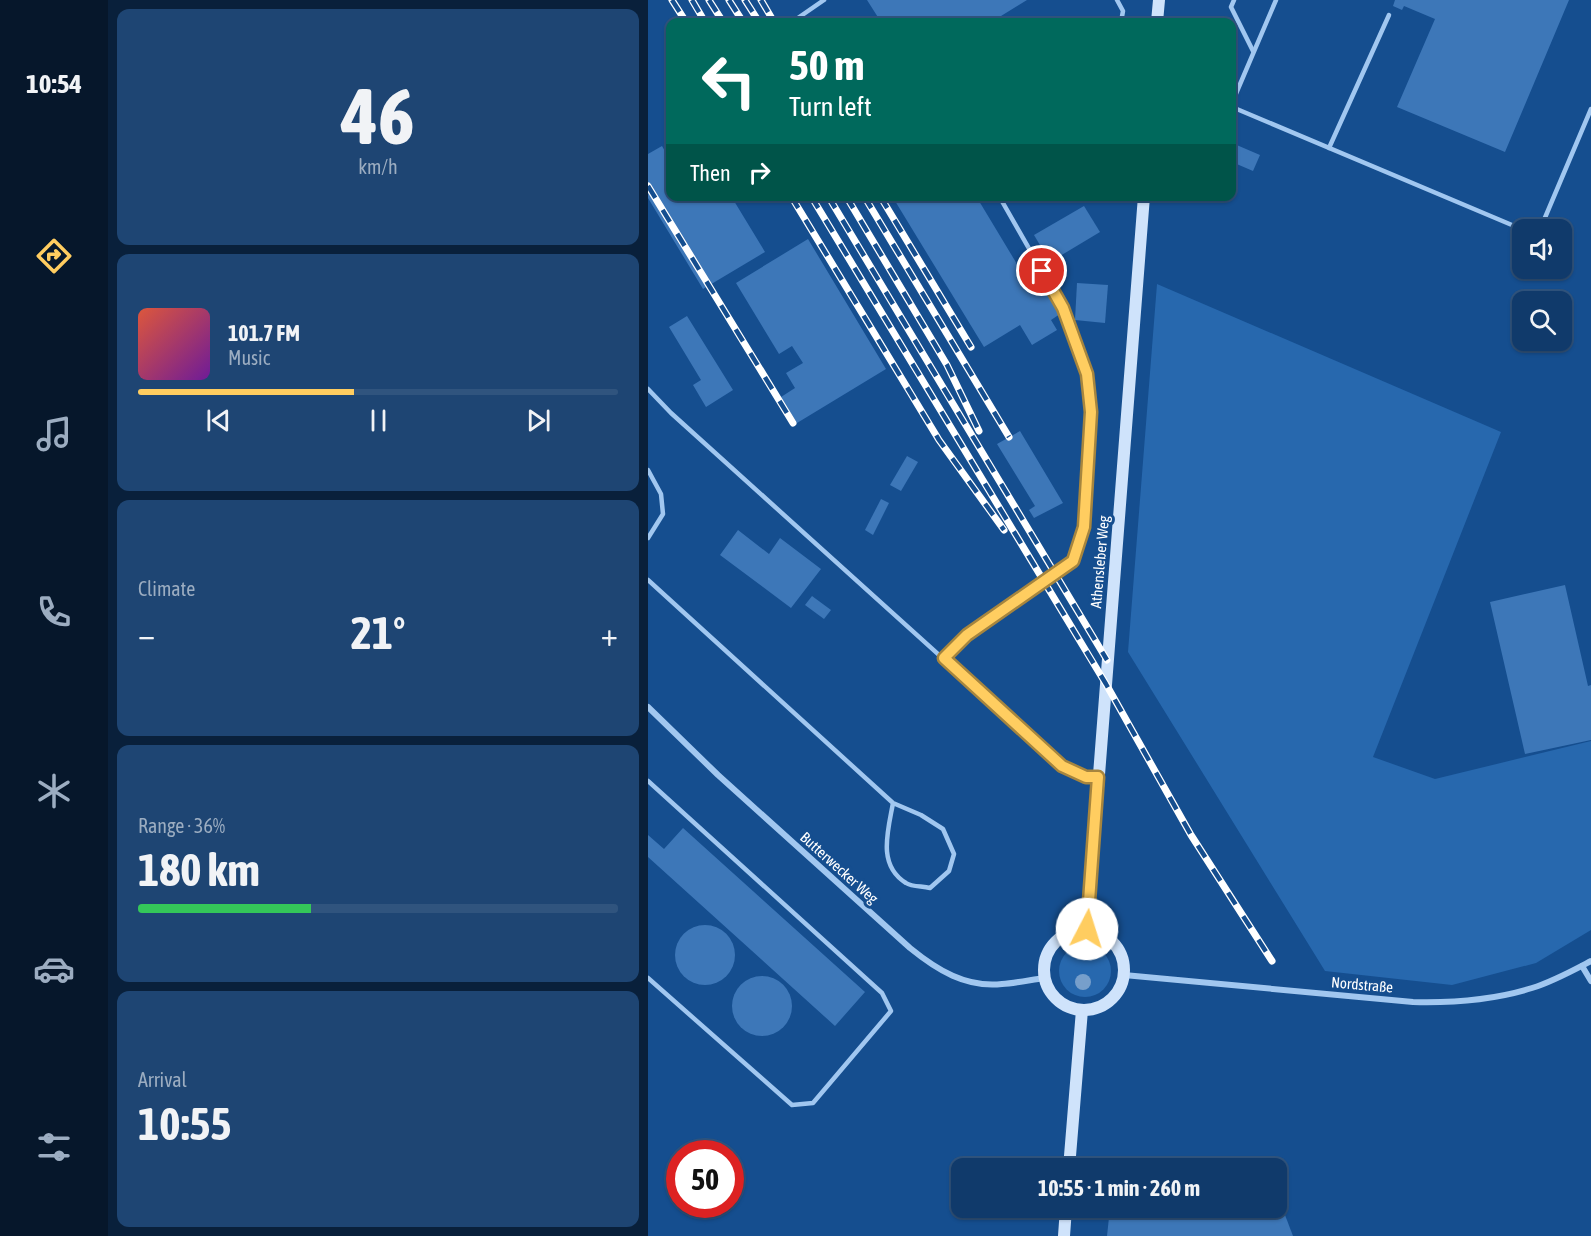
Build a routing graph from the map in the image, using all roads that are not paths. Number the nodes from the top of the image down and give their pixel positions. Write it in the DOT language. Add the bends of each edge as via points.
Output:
graph roads {
  1 [pos="824,0"];
  2 [pos="1117,0"];
  3 [pos="1159,0"];
  4 [pos="1234,0"];
  5 [pos="1276,0"];
  6 [pos="1389,15"];
  7 [pos="798,18"];
  8 [pos="1122,18"];
  9 [pos="1157,18"];
  10 [pos="1253,52"];
  11 [pos="1236,95"];
  12 [pos="1236,107"];
  13 [pos="1591,110"];
  14 [pos="1329,148"];
  15 [pos="1002,201"];
  16 [pos="1144,201"];
  17 [pos="648,389"];
  18 [pos="648,470"];
  19 [pos="648,537"];
  20 [pos="648,580"];
  21 [pos="944,658"];
  22 [pos="648,707"];
  23 [pos="1098,777"];
  24 [pos="648,781"];
  25 [pos="893,803"];
  26 [pos="1087,929"];
  27 [pos="1591,961"];
  28 [pos="1582,966"];
  29 [pos="1124,975"];
  30 [pos="648,978"];
  31 [pos="1044,978"];
  32 [pos="1591,981"];
  33 [pos="1082,1010"];
  34 [pos="1070,1158"];
  35 [pos="1065,1218"];
  36 [pos="1064,1236"];
  1 -- 7 [label="lane"];
  2 -- 8 [label="lane" via="1123,11"];
  3 -- 9 [label="main road"];
  4 -- 10 [label="lane" via="1231,7"];
  5 -- 10 [label="lane"];
  6 -- 14 [label="lane"];
  10 -- 11 [label="lane"];
  12 -- 14 [label="lane"];
  13 -- 14 [label="lane" via="1544,220 1519,228"];
  15 -- 21 [label="lane" via="1063,308 1087,374 1091,412 1084,527 1073,561 967,635"];
  16 -- 23 [label="main road, Athensleber Weg"];
  17 -- 21 [label="lane"];
  18 -- 19 [label="lane" via="661,494 663,514"];
  20 -- 25 [label="lane"];
  21 -- 23 [label="lane" via="1062,766 1086,777"];
  22 -- 31 [label="street, Butterwecker Weg" via="726,782 935,968 986,985"];
  23 -- 26 [label="main road, Athensleber Weg"];
  24 -- 30 [label="lane" via="882,993 891,1011 813,1103 792,1105"];
  25 -- 25 [label="lane" via="886,845 891,870 908,884 930,888 949,871 954,854 943,829"];
  26 -- 29 [label="main road" via="1112,940 1122,957"];
  26 -- 31 [label="main road" via="1067,933 1053,944 1044,960"];
  27 -- 28 [label="street, Nordstraße"];
  28 -- 29 [label="street, Nordstraße" via="1533,988 1446,1002"];
  28 -- 32 [label="street"];
  29 -- 33 [label="main road" via="1113,999 1099,1008"];
  31 -- 33 [label="main road" via="1058,1001"];
  33 -- 34 [label="main road"];
  35 -- 36 [label="main road"];
}
